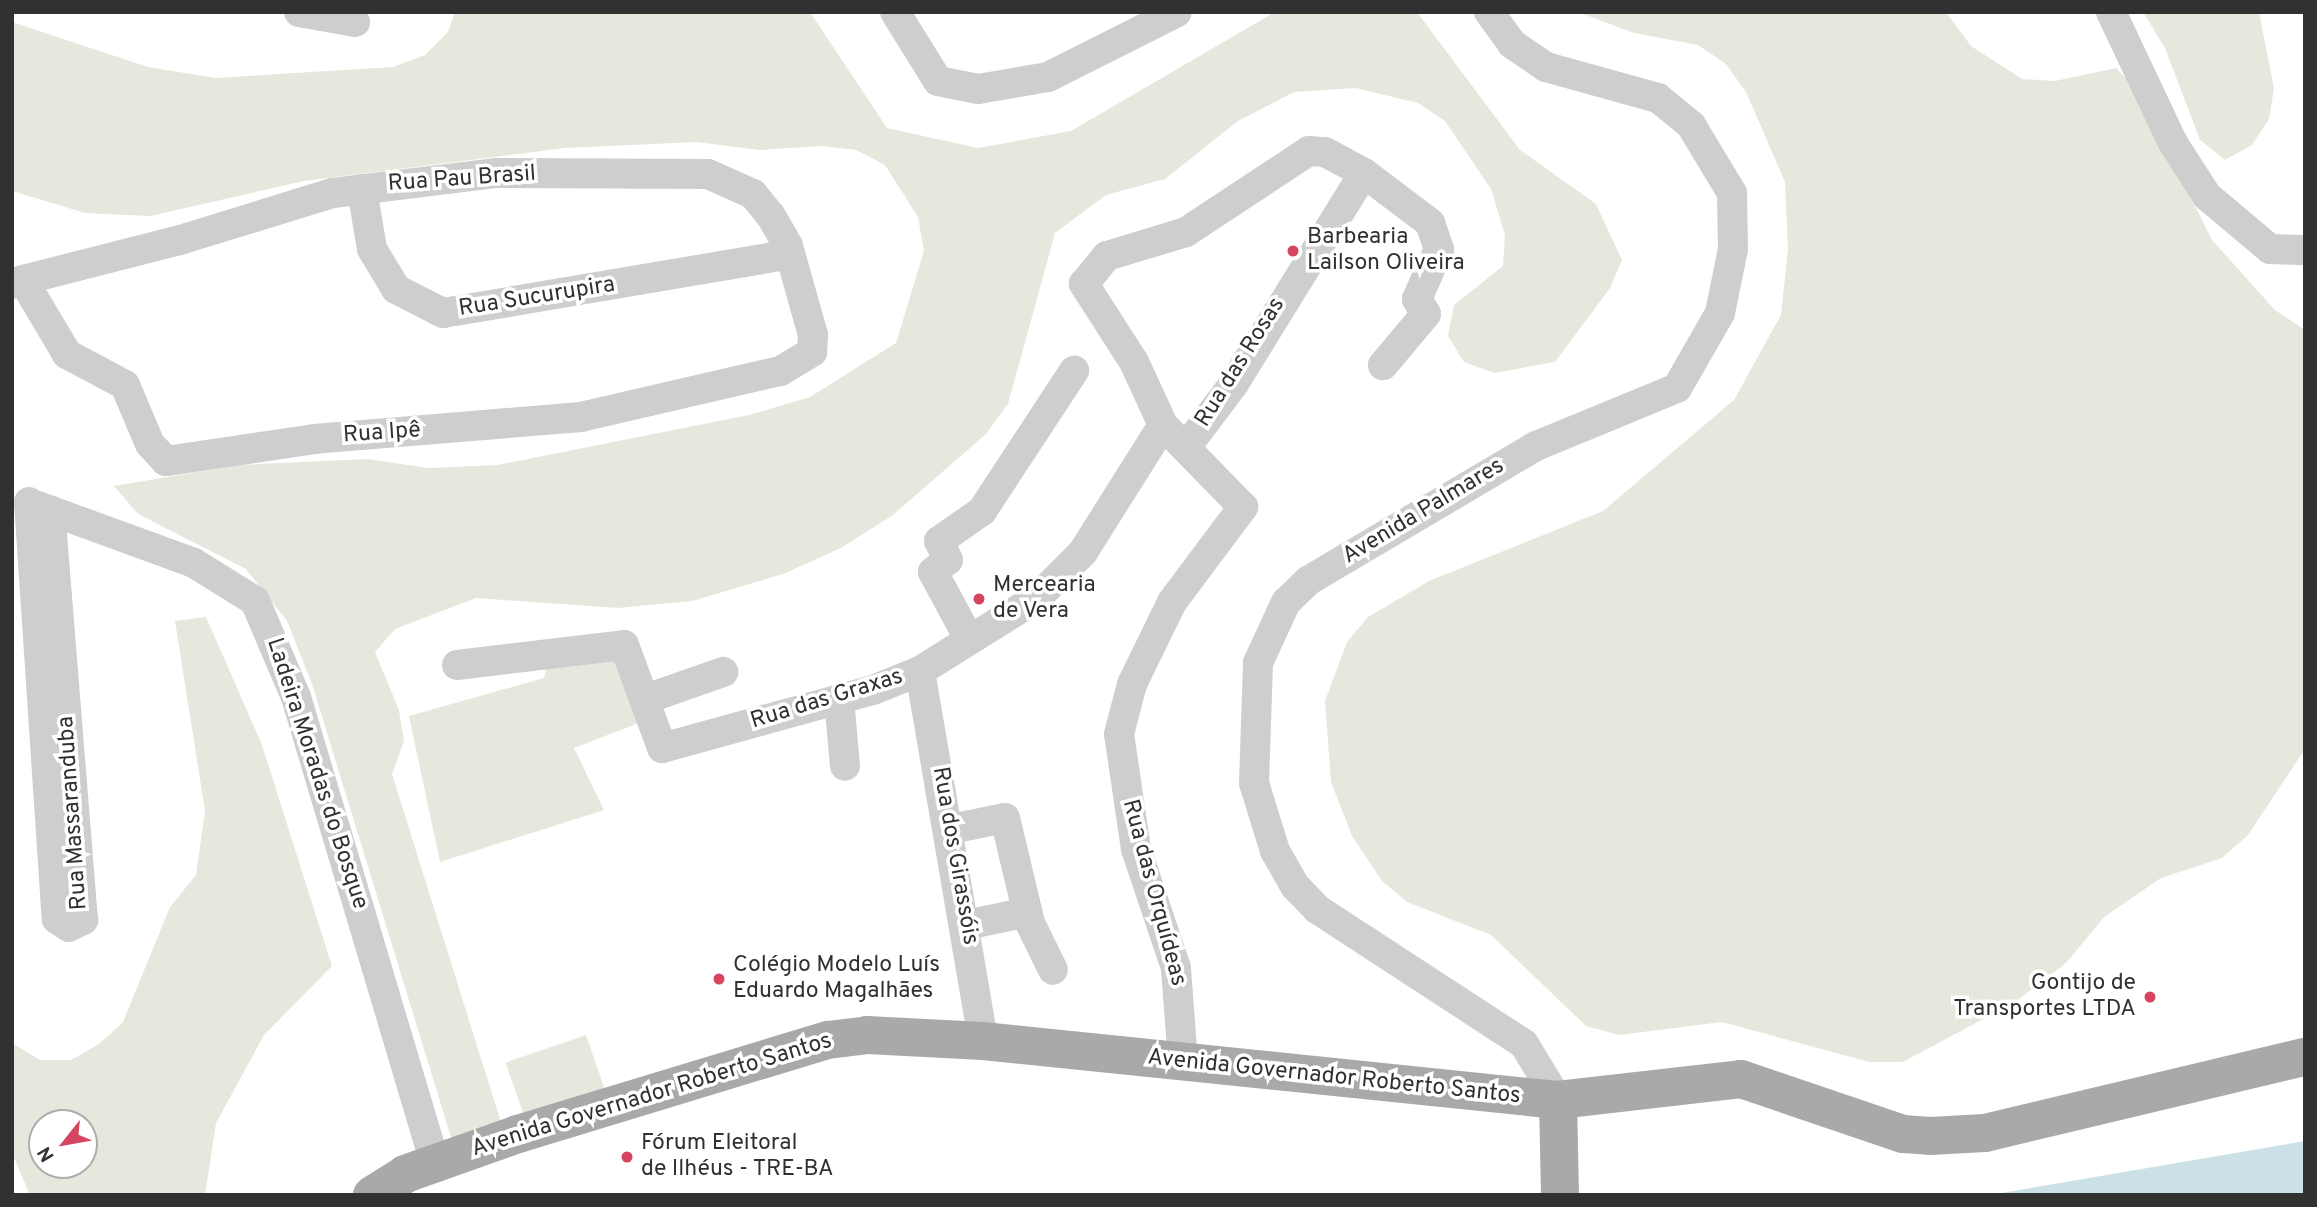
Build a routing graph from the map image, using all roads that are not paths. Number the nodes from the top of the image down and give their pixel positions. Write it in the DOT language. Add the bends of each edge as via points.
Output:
graph roads {
  1 [pos="299,12"];
  2 [pos="895,12"];
  3 [pos="1177,12"];
  4 [pos="1489,12"];
  5 [pos="2110,12"];
  6 [pos="355,22"];
  7 [pos="1364,173"];
  8 [pos="362,188"];
  9 [pos="2305,250"];
  10 [pos="790,254"];
  11 [pos="18,282"];
  12 [pos="813,335"];
  13 [pos="1383,365"];
  14 [pos="1074,371"];
  15 [pos="1163,425"];
  16 [pos="1187,446"];
  17 [pos="30,503"];
  18 [pos="968,637"];
  19 [pos="457,665"];
  20 [pos="920,671"];
  21 [pos="723,673"];
  22 [pos="646,699"];
  23 [pos="839,699"];
  24 [pos="845,766"];
  25 [pos="62,815"];
  26 [pos="951,829"];
  27 [pos="1028,912"];
  28 [pos="966,925"];
  29 [pos="1053,970"];
  30 [pos="983,1041"];
  31 [pos="2305,1057"];
  32 [pos="1184,1062"];
  33 [pos="1558,1100"];
  34 [pos="435,1163"];
  35 [pos="372,1195"];
  36 [pos="1560,1195"];
  1 -- 6 [label="street"];
  2 -- 3 [label="street" via="938,81 978,89 1048,77"];
  4 -- 33 [label="street, Avenida Palmares" via="1512,44 1546,67 1658,98 1691,125 1732,193 1733,249 1720,313 1677,388 1536,446 1308,581 1286,601 1258,663 1254,783 1275,851 1294,886 1317,909 1516,1037 1546,1072"];
  5 -- 9 [label="street" via="2173,143 2207,196 2270,249"];
  7 -- 13 [label="street" via="1430,223 1439,249 1417,299 1426,314"];
  7 -- 15 [label="street" via="1325,152 1309,151 1186,232 1107,256 1084,284"];
  7 -- 16 [label="street, Rua das Rosas" via="1233,385"];
  8 -- 10 [label="street, Rua Pau Brasil" via="497,173 708,174 753,194"];
  8 -- 10 [label="street, Rua Sucurupira" via="372,249 396,289 443,313"];
  8 -- 11 [label="street, Rua Pau Brasil"];
  10 -- 12 [label="street, Rua Pau Brasil"];
  11 -- 12 [label="street, Rua Ipê" via="67,354 125,385 150,444 166,461 314,439 581,417 780,371 811,352"];
  14 -- 18 [label="street" via="982,511 939,541 948,560 933,572"];
  15 -- 16 [label="street"];
  15 -- 18 [label="street, Rua das Graxas" via="1083,552 1037,598"];
  16 -- 32 [label="street, Rua das Orquídeas" via="1243,507 1172,601 1132,684 1119,734 1136,849 1176,968"];
  17 -- 25 [label="street, Rua Massaranduba" via="54,701"];
  17 -- 34 [label="street, Ladeira Moradas do Bosque" via="194,563 255,601 296,697"];
  18 -- 20 [label="street, Rua das Graxas"];
  19 -- 22 [label="street, Rua das Graxas" via="624,645"];
  20 -- 23 [label="street, Rua das Graxas"];
  20 -- 26 [label="street, Rua dos Girassóis"];
  21 -- 22 [label="street"];
  22 -- 23 [label="street, Rua das Graxas" via="662,748"];
  23 -- 24 [label="street"];
  26 -- 27 [label="street" via="1005,818"];
  26 -- 28 [label="street, Rua dos Girassóis"];
  27 -- 28 [label="street"];
  27 -- 29 [label="street"];
  28 -- 30 [label="street, Rua dos Girassóis"];
  30 -- 32 [label="main road, Avenida Governador Roberto Santos"];
  30 -- 34 [label="main road, Avenida Governador Roberto Santos" via="867,1035 828,1040"];
  31 -- 33 [label="main road, Avenida Governador Roberto Santos" via="1963,1136 1903,1134 1741,1079"];
  32 -- 33 [label="main road, Avenida Governador Roberto Santos"];
  33 -- 36 [label="main road"];
  34 -- 35 [label="main road, Avenida Governador Roberto Santos"];
}
